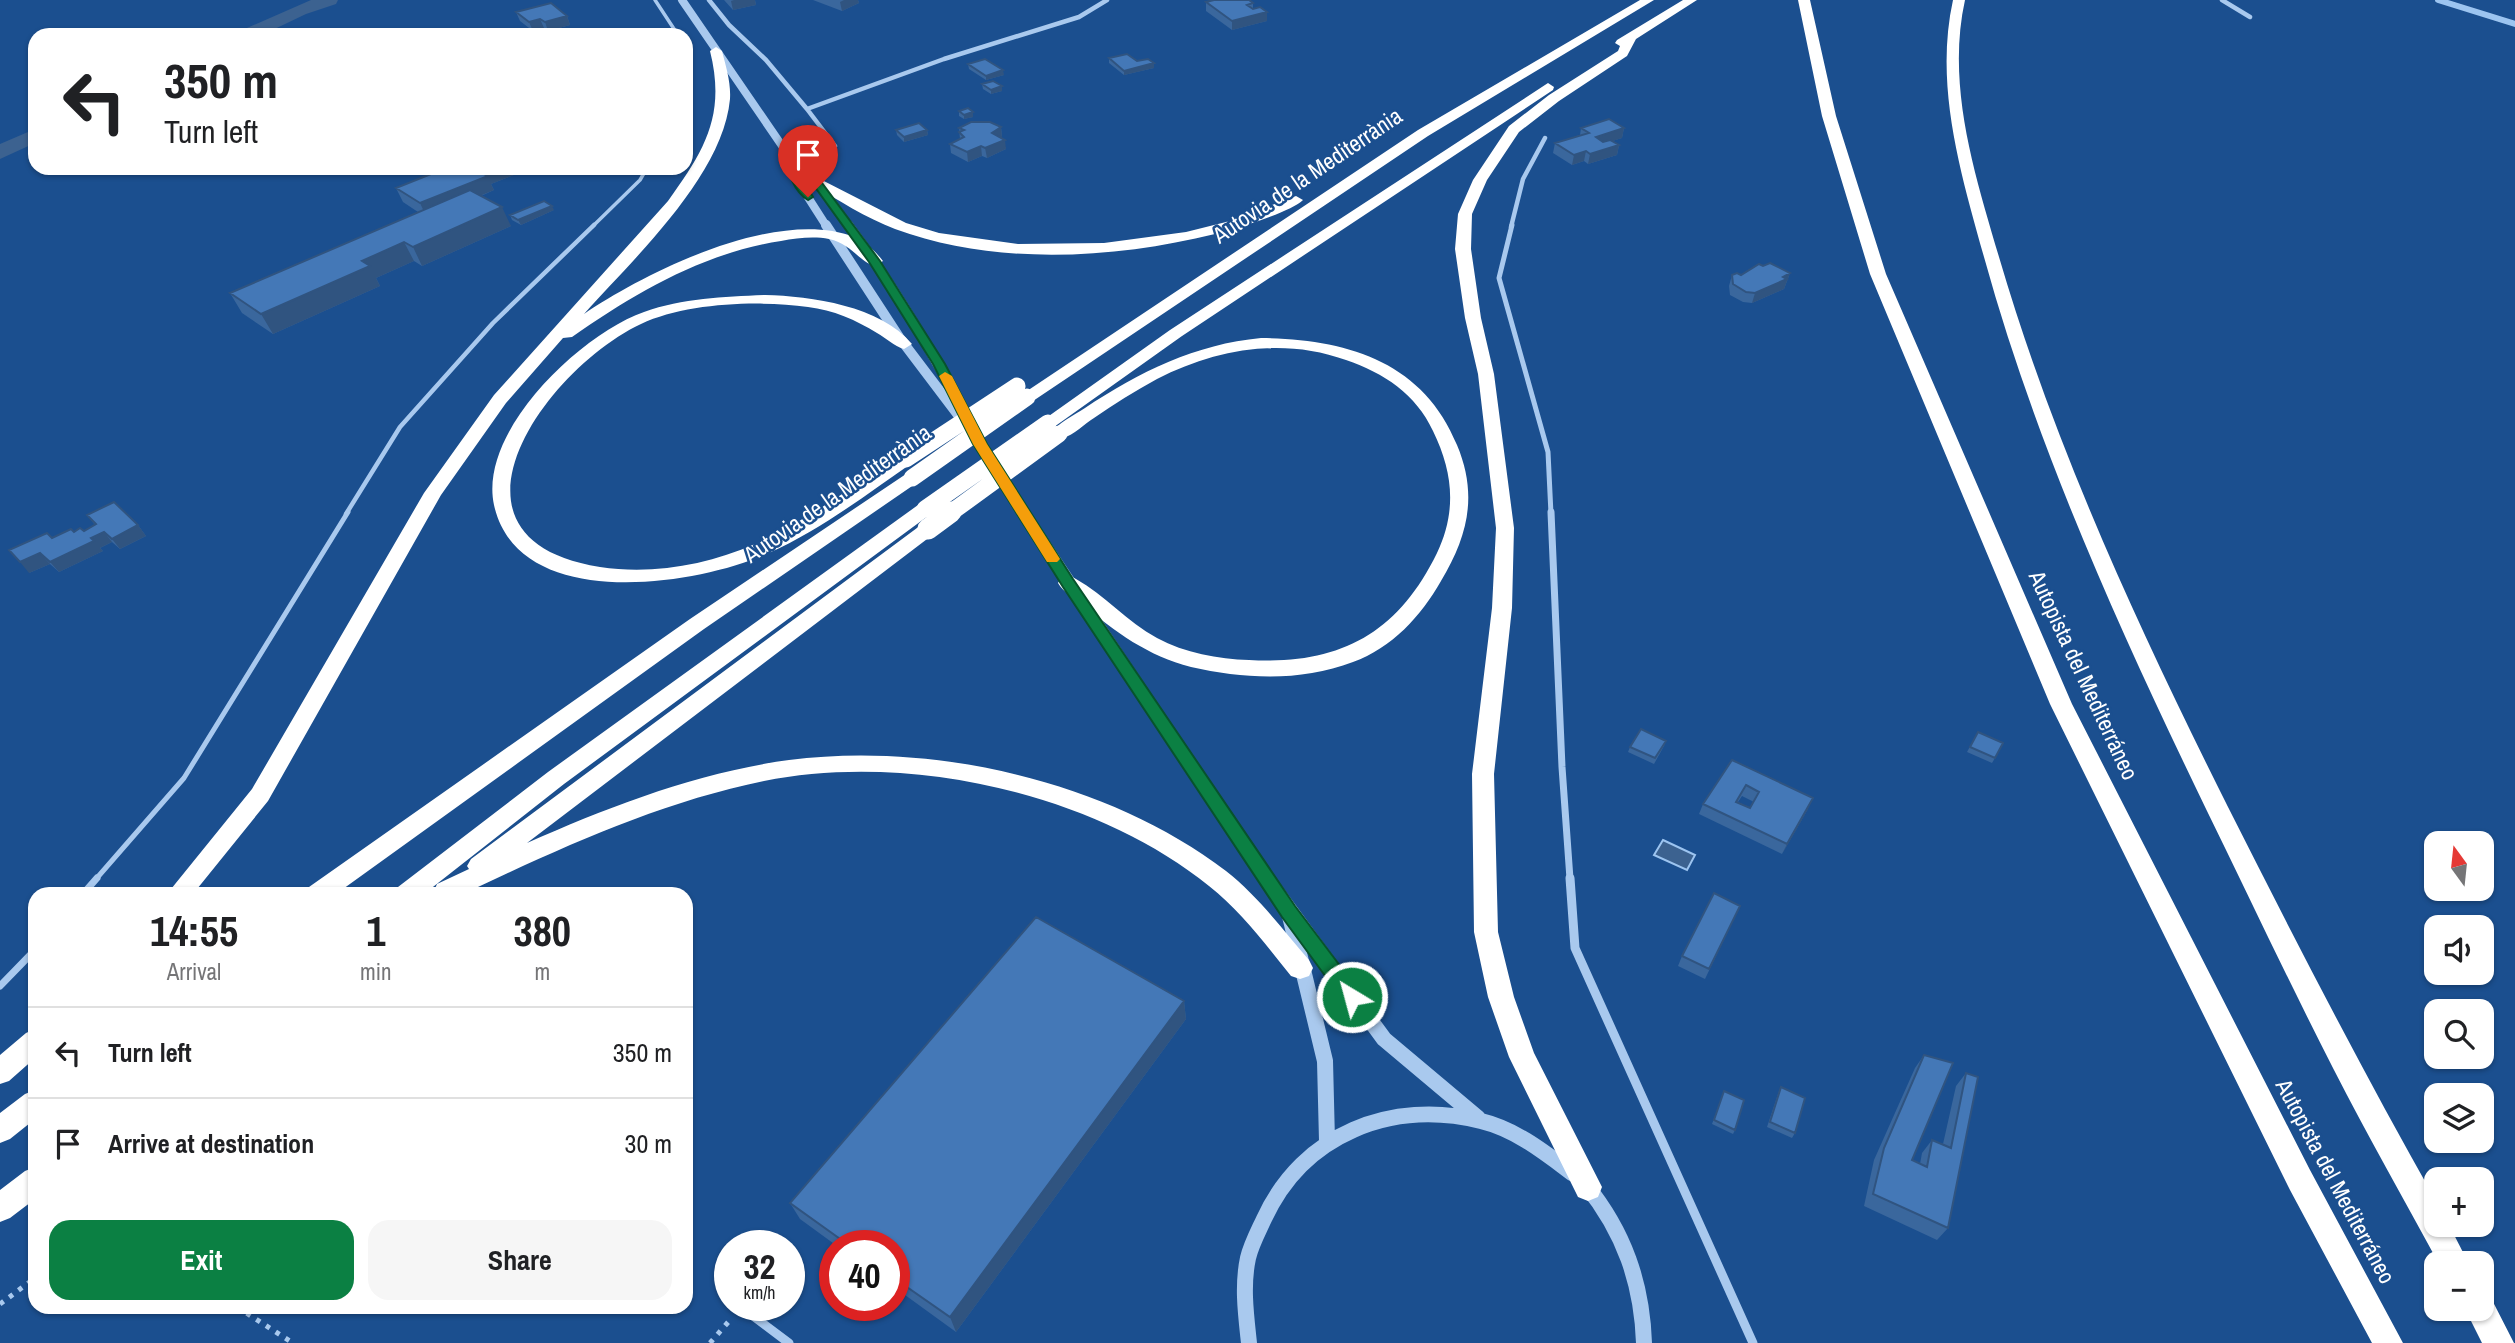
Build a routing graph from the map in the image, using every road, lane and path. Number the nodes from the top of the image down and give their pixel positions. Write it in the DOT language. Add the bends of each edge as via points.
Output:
graph roads {
  1 [pos="655,0"];
  2 [pos="682,0"];
  3 [pos="709,0"];
  4 [pos="1107,0"];
  5 [pos="1648,0"];
  6 [pos="1691,0"];
  7 [pos="1804,0"];
  8 [pos="1959,0"];
  9 [pos="2222,0"];
  10 [pos="2250,17"];
  11 [pos="673,28"];
  12 [pos="1631,37"];
  13 [pos="716,51"];
  14 [pos="807,109"];
  15 [pos="1423,134"];
  16 [pos="1545,138"];
  17 [pos="835,146"];
  18 [pos="789,156"];
  19 [pos="643,175"];
  20 [pos="816,181"];
  21 [pos="1296,200"];
  22 [pos="834,237"];
  23 [pos="875,261"];
  24 [pos="904,344"];
  25 [pos="537,356"];
  26 [pos="1022,392"];
  27 [pos="1053,429"];
  28 [pos="980,444"];
  29 [pos="909,469"];
  30 [pos="926,519"];
  31 [pos="1068,583"];
  32 [pos="89,887"];
  33 [pos="185,887"];
  34 [pos="328,887"];
  35 [pos="416,887"];
  36 [pos="449,887"];
  37 [pos="454,887"];
  38 [pos="1289,912"];
  39 [pos="28,957"];
  40 [pos="1300,968"];
  41 [pos="0,986"];
  42 [pos="28,1047"];
  43 [pos="0,1072"];
  44 [pos="28,1108"];
  45 [pos="1478,1118"];
  46 [pos="0,1130"];
  47 [pos="1327,1141"];
  48 [pos="28,1186"];
  49 [pos="1588,1187"];
  50 [pos="0,1208"];
  51 [pos="2448,1251"];
  52 [pos="28,1283"];
  53 [pos="0,1304"];
  54 [pos="248,1314"];
  55 [pos="729,1321"];
  56 [pos="760,1321"];
  57 [pos="2487,1321"];
  58 [pos="293,1343"];
  59 [pos="710,1343"];
  60 [pos="789,1343"];
  61 [pos="1249,1343"];
  62 [pos="1644,1343"];
  63 [pos="1753,1343"];
  64 [pos="2388,1343"];
  65 [pos="2499,1343"];
  1 -- 11 [label="lane"];
  2 -- 13 [label="street"];
  3 -- 14 [label="street"];
  4 -- 14 [label="street" via="1079,17"];
  5 -- 15 [label="highway, Autovia de la Mediterrània"];
  6 -- 12 [label="highway"];
  7 -- 64 [label="highway, Autopista del Mediterráneo" via="1829,116 1878,274 2061,704 2300,1180"];
  8 -- 51 [label="highway" via="1953,62 1960,144 2028,380 2081,514 2173,720 2360,1093"];
  9 -- 10 [label="street"];
  12 -- 27 [label="highway" via="1508,111 1177,333"];
  12 -- 49 [label="highway" via="1623,53 1514,129 1480,180 1465,214 1463,249 1472,318 1486,374 1505,528 1502,608 1483,774 1486,932 1501,998 1522,1057"];
  13 -- 18 [label="street"];
  13 -- 25 [label="highway" via="724,79 720,116 696,173"];
  14 -- 17 [label="street"];
  15 -- 21 [label="highway" via="1381,149"];
  15 -- 26 [label="highway, Autovia de la Mediterrània"];
  16 -- 63 [label="street" via="1523,180 1499,278 1548,452 1575,948"];
  18 -- 20 [label="street"];
  18 -- 22 [label="street" via="795,177"];
  19 -- 32 [label="lane" via="494,323 400,427 184,778"];
  20 -- 21 [label="highway" via="902,226 993,245 1062,249 1182,237"];
  20 -- 23 [label="street"];
  21 -- 26 [label="highway"];
  22 -- 23 [label="highway" via="850,240"];
  22 -- 24 [label="street"];
  22 -- 25 [label="highway" via="814,233 768,238 673,269 625,294"];
  23 -- 28 [label="street" via="939,364"];
  24 -- 28 [label="street"];
  24 -- 29 [label="highway" via="860,314 804,299 710,302 673,307 634,321 600,341 560,377 537,406 506,457 502,498 511,527 533,554 580,570 633,577 707,568 781,540"];
  25 -- 33 [label="highway" via="500,399 433,494 260,795"];
  26 -- 29 [label="highway, Autovia de la Mediterrània, bridge"];
  27 -- 30 [label="highway, bridge"];
  27 -- 31 [label="highway" via="1182,361 1213,350 1273,343 1345,354 1409,386 1439,424 1459,473 1461,509 1451,547 1426,591 1396,626 1367,648 1325,662 1283,669 1215,666 1163,649 1126,629"];
  28 -- 31 [label="street"];
  29 -- 34 [label="highway, Autovia de la Mediterrània"];
  30 -- 35 [label="highway" via="556,778"];
  30 -- 36 [label="highway"];
  31 -- 38 [label="street"];
  37 -- 40 [label="highway" via="598,822 722,782 823,765 904,764 1025,787 1100,811 1159,838 1218,879"];
  38 -- 40 [label="street"];
  38 -- 45 [label="street" via="1384,1039"];
  39 -- 41 [label="lane"];
  40 -- 47 [label="street" via="1325,1061"];
  42 -- 43 [label="highway"];
  44 -- 46 [label="highway"];
  45 -- 47 [label="street" via="1425,1112 1400,1115 1374,1119"];
  45 -- 49 [label="street" via="1527,1139"];
  47 -- 61 [label="street" via="1294,1169 1268,1206 1250,1250 1244,1298"];
  48 -- 50 [label="highway"];
  49 -- 62 [label="street" via="1627,1249 1639,1284"];
  52 -- 53 [label="path"];
  54 -- 58 [label="path"];
  55 -- 59 [label="path"];
  56 -- 60 [label="street"];
  57 -- 65 [label="highway"];
}
